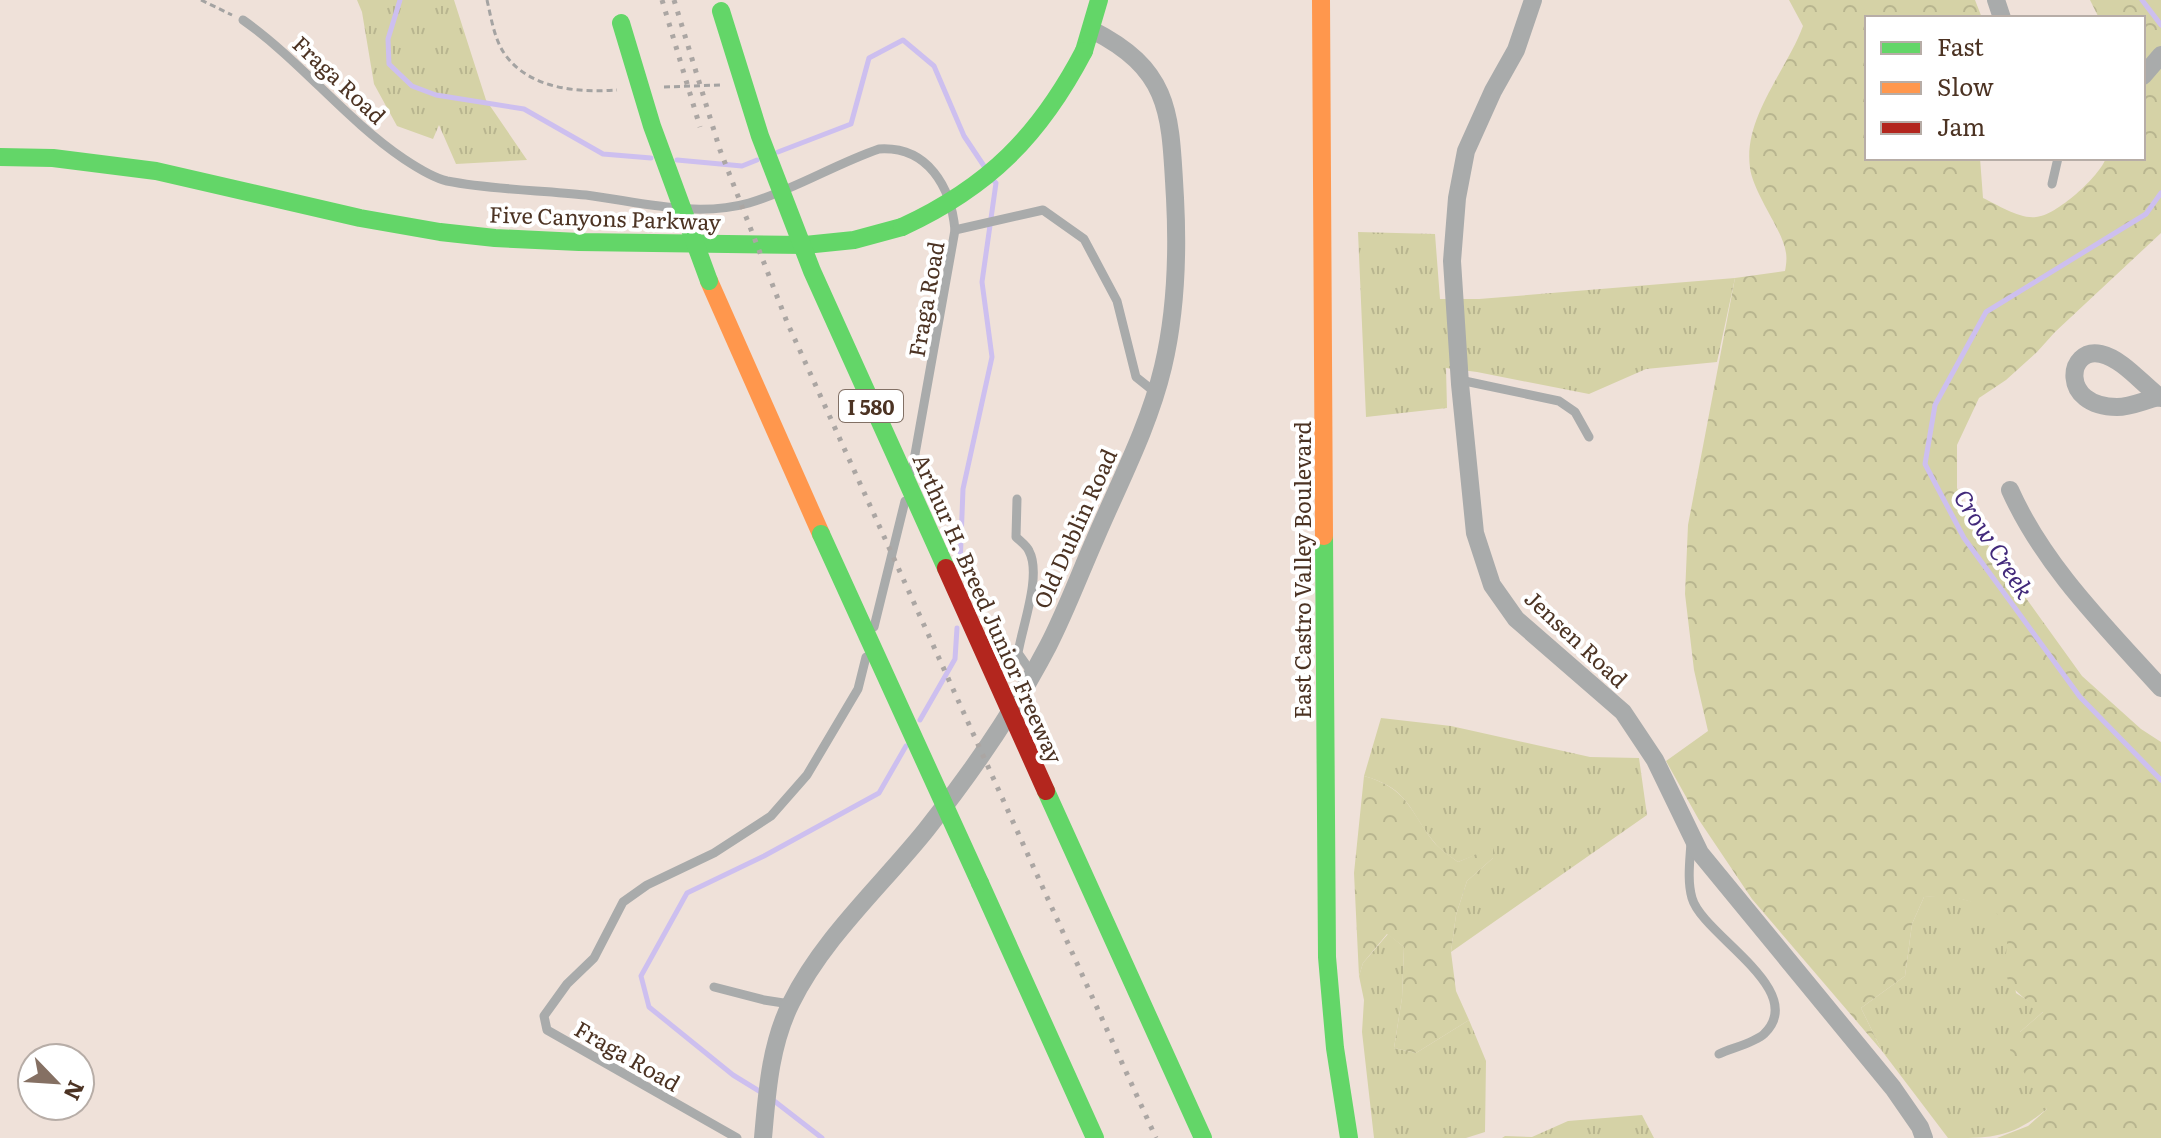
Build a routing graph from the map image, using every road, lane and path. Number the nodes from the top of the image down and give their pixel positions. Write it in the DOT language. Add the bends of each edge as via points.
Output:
graph roads {
  1 [pos="201,0"];
  2 [pos="487,0"];
  3 [pos="615,0"];
  4 [pos="1099,0"];
  5 [pos="1321,0"];
  6 [pos="1533,0"];
  7 [pos="719,6"];
  8 [pos="243,20"];
  9 [pos="1092,30"];
  10 [pos="655,87"];
  11 [pos="726,87"];
  12 [pos="626,89"];
  13 [pos="0,157"];
  14 [pos="2058,160"];
  15 [pos="2052,184"];
  16 [pos="955,230"];
  17 [pos="1460,380"];
  18 [pos="1156,393"];
  19 [pos="1589,437"];
  20 [pos="2010,490"];
  21 [pos="1017,499"];
  22 [pos="1032,673"];
  23 [pos="2161,688"];
  24 [pos="1691,835"];
  25 [pos="714,987"];
  26 [pos="790,1004"];
  27 [pos="1719,1054"];
  28 [pos="737,1138"];
  29 [pos="763,1138"];
  30 [pos="1095,1138"];
  31 [pos="1203,1138"];
  32 [pos="1349,1138"];
  33 [pos="1924,1138"];
  1 -- 8 [label="path"];
  2 -- 12 [label="path" via="504,53 523,72 570,90"];
  3 -- 30 [label="main road, bridge" via="664,161 709,281"];
  4 -- 9 [label="main road, Five Canyons Parkway"];
  5 -- 32 [label="main road, East Castro Valley Boulevard" via="1327,957"];
  6 -- 17 [label="street, Jensen Road" via="1516,50 1466,151 1452,261"];
  7 -- 31 [label="main road, Arthur H. Breed Junior Freeway / I 580, bridge" via="760,136 812,271"];
  8 -- 16 [label="lane, Fraga Road" via="404,160 444,180 648,206 704,208 748,203 890,149 920,158 934,171 949,198"];
  9 -- 13 [label="main road, Five Canyons Parkway, bridge" via="1055,106 1012,157 964,196 902,227 854,240 805,245 460,236 141,169 42,156"];
  9 -- 18 [label="street, Old Dublin Road" via="1131,53 1158,88 1167,112 1176,270 1172,326"];
  10 -- 11 [label="path"];
  14 -- 15 [label="lane"];
  16 -- 18 [label="lane" via="1043,210 1084,239 1117,301 1136,377"];
  16 -- 28 [label="lane, Fraga Road" via="923,420 858,689 807,775 771,816 623,902 594,958 544,1016 547,1030"];
  17 -- 19 [label="lane" via="1559,401 1575,412"];
  17 -- 24 [label="street, Jensen Road" via="1475,533 1492,585 1516,619 1623,712 1655,760"];
  18 -- 22 [label="street, Old Dublin Road"];
  20 -- 23 [label="street" via="2045,554"];
  21 -- 22 [label="lane" via="1016,537 1030,552 1034,590 1018,653"];
  22 -- 26 [label="street, Old Dublin Road" via="990,745 814,964"];
  24 -- 27 [label="lane" via="1692,900 1708,924 1760,975 1775,1009 1763,1035"];
  24 -- 33 [label="street, Jensen Road" via="1709,865 1893,1088"];
  25 -- 26 [label="lane"];
  26 -- 29 [label="street, Old Dublin Road" via="774,1044"];
}
